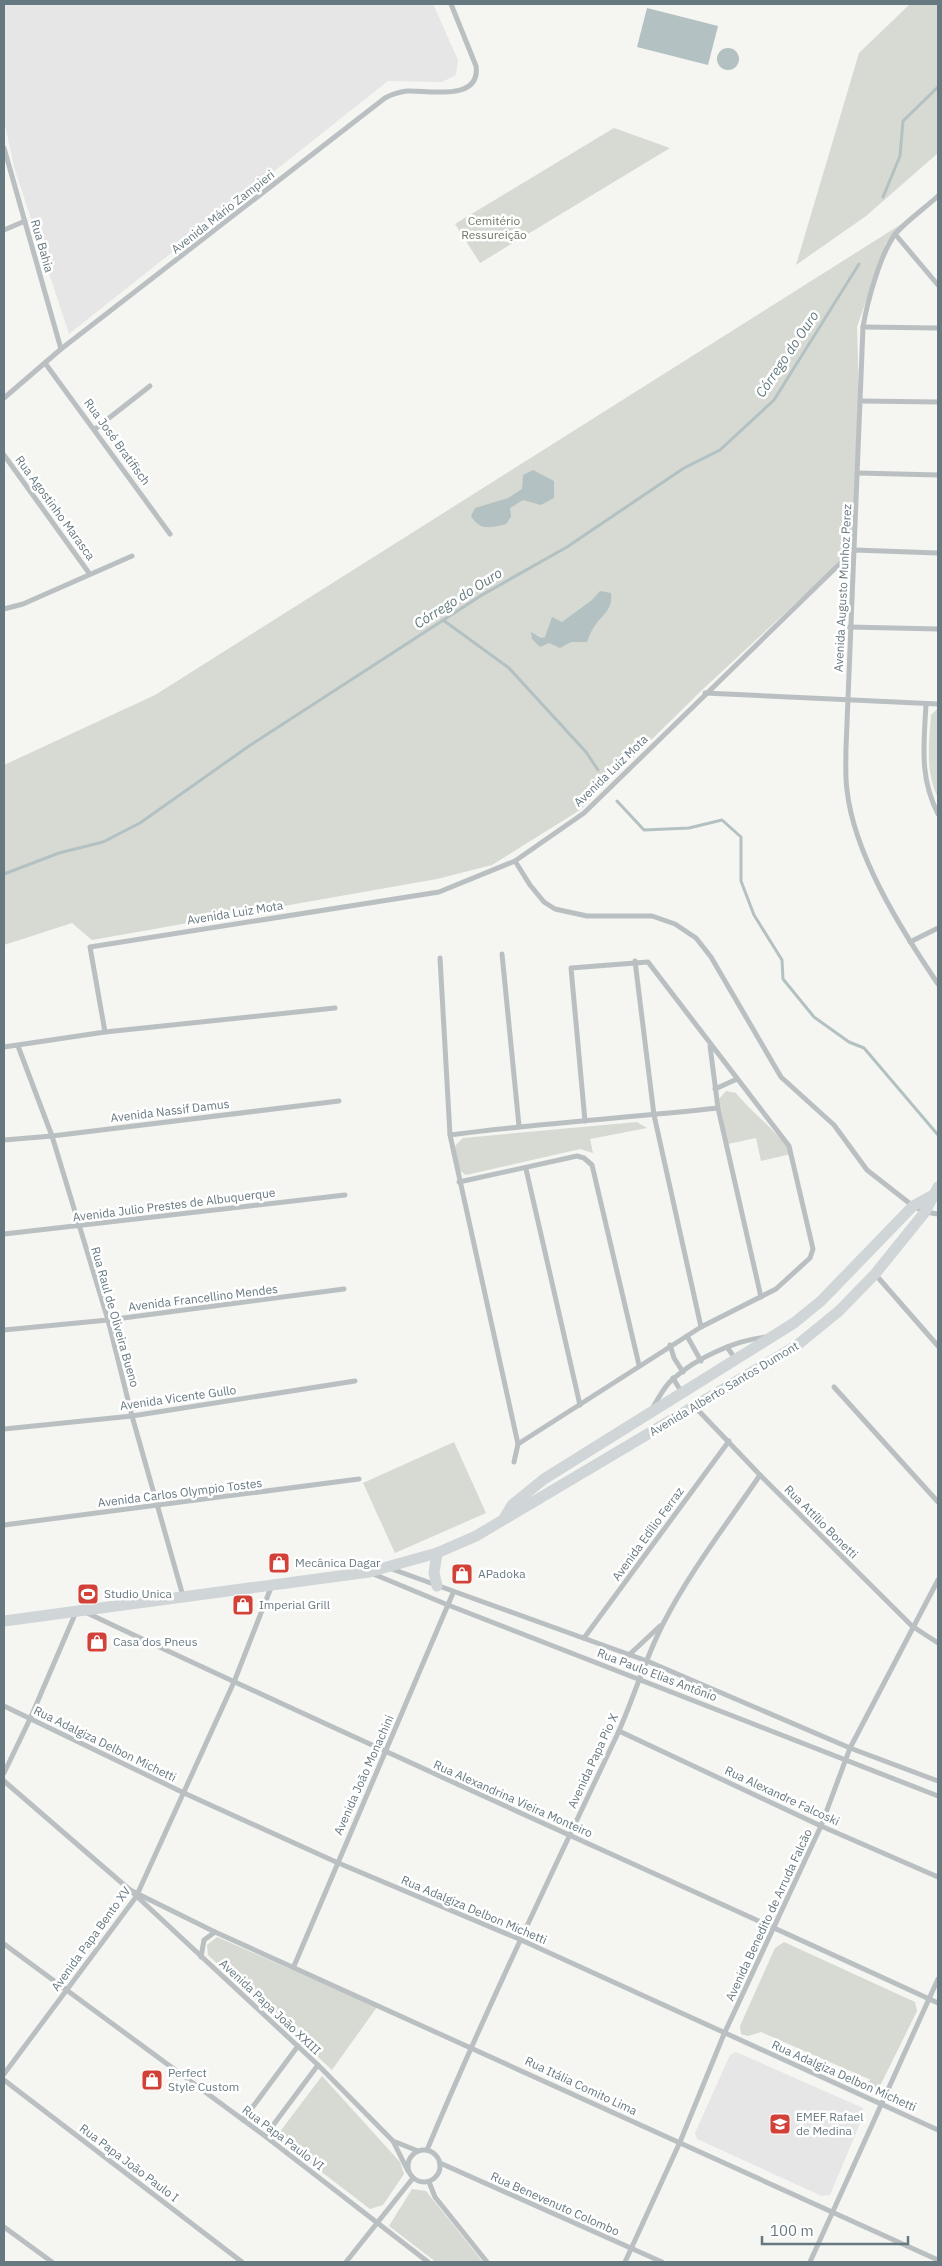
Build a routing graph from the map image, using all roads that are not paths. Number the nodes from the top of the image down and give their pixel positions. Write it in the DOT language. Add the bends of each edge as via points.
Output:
graph roads {
  1 [pos="451,4"];
  2 [pos="4,148"];
  3 [pos="938,196"];
  4 [pos="25,221"];
  5 [pos="4,230"];
  6 [pos="895,234"];
  7 [pos="938,284"];
  8 [pos="863,327"];
  9 [pos="938,328"];
  10 [pos="61,349"];
  11 [pos="45,363"];
  12 [pos="150,386"];
  13 [pos="4,398"];
  14 [pos="860,401"];
  15 [pos="938,402"];
  16 [pos="95,429"];
  17 [pos="4,454"];
  18 [pos="858,473"];
  19 [pos="938,475"];
  20 [pos="170,534"];
  21 [pos="854,550"];
  22 [pos="938,553"];
  23 [pos="132,556"];
  24 [pos="89,573"];
  25 [pos="4,609"];
  26 [pos="849,627"];
  27 [pos="938,630"];
  28 [pos="705,693"];
  29 [pos="848,701"];
  30 [pos="926,704"];
  31 [pos="938,704"];
  32 [pos="938,814"];
  33 [pos="515,861"];
  34 [pos="938,928"];
  35 [pos="910,942"];
  36 [pos="502,954"];
  37 [pos="440,958"];
  38 [pos="636,961"];
  39 [pos="938,984"];
  40 [pos="335,1008"];
  41 [pos="105,1032"];
  42 [pos="18,1046"];
  43 [pos="710,1046"];
  44 [pos="4,1048"];
  45 [pos="737,1079"];
  46 [pos="715,1089"];
  47 [pos="339,1101"];
  48 [pos="718,1108"];
  49 [pos="654,1115"];
  50 [pos="585,1121"];
  51 [pos="519,1126"];
  52 [pos="450,1135"];
  53 [pos="52,1136"];
  54 [pos="4,1140"];
  55 [pos="526,1169"];
  56 [pos="459,1182"];
  57 [pos="936,1191"];
  58 [pos="346,1195"];
  59 [pos="913,1206"];
  60 [pos="925,1212"];
  61 [pos="938,1214"];
  62 [pos="79,1227"];
  63 [pos="4,1234"];
  64 [pos="874,1274"];
  65 [pos="344,1289"];
  66 [pos="761,1297"];
  67 [pos="108,1320"];
  68 [pos="701,1327"];
  69 [pos="4,1330"];
  70 [pos="687,1336"];
  71 [pos="777,1336"];
  72 [pos="670,1346"];
  73 [pos="938,1346"];
  74 [pos="727,1347"];
  75 [pos="736,1360"];
  76 [pos="701,1361"];
  77 [pos="639,1365"];
  78 [pos="683,1372"];
  79 [pos="748,1377"];
  80 [pos="673,1378"];
  81 [pos="355,1381"];
  82 [pos="834,1387"];
  83 [pos="682,1394"];
  84 [pos="580,1406"];
  85 [pos="696,1408"];
  86 [pos="649,1414"];
  87 [pos="132,1416"];
  88 [pos="4,1428"];
  89 [pos="729,1441"];
  90 [pos="518,1444"];
  91 [pos="514,1462"];
  92 [pos="760,1475"];
  93 [pos="359,1479"];
  94 [pos="938,1502"];
  95 [pos="160,1507"];
  96 [pos="501,1523"];
  97 [pos="4,1525"];
  98 [pos="437,1553"];
  99 [pos="387,1568"];
  100 [pos="369,1572"];
  101 [pos="938,1580"];
  102 [pos="272,1584"];
  103 [pos="437,1586"];
  104 [pos="453,1593"];
  105 [pos="184,1596"];
  106 [pos="448,1605"];
  107 [pos="78,1611"];
  108 [pos="4,1621"];
  109 [pos="662,1624"];
  110 [pos="912,1626"];
  111 [pos="584,1638"];
  112 [pos="938,1643"];
  113 [pos="629,1655"];
  114 [pos="647,1662"];
  115 [pos="641,1680"];
  116 [pos="234,1682"];
  117 [pos="4,1706"];
  118 [pos="30,1720"];
  119 [pos="619,1731"];
  120 [pos="850,1748"];
  121 [pos="386,1753"];
  122 [pos="847,1760"];
  123 [pos="4,1773"];
  124 [pos="4,1781"];
  125 [pos="938,1781"];
  126 [pos="184,1793"];
  127 [pos="938,1796"];
  128 [pos="822,1826"];
  129 [pos="569,1834"];
  130 [pos="336,1862"];
  131 [pos="938,1877"];
  132 [pos="137,1895"];
  133 [pos="775,1928"];
  134 [pos="215,1932"];
  135 [pos="519,1939"];
  136 [pos="4,1944"];
  137 [pos="201,1957"];
  138 [pos="294,1966"];
  139 [pos="938,1979"];
  140 [pos="67,1989"];
  141 [pos="930,1999"];
  142 [pos="938,2003"];
  143 [pos="724,2034"];
  144 [pos="298,2046"];
  145 [pos="470,2046"];
  146 [pos="318,2065"];
  147 [pos="4,2074"];
  148 [pos="4,2080"];
  149 [pos="880,2103"];
  150 [pos="243,2120"];
  151 [pos="938,2130"];
  152 [pos="265,2136"];
  153 [pos="393,2141"];
  154 [pos="680,2142"];
  155 [pos="428,2150"];
  156 [pos="418,2151"];
  157 [pos="440,2163"];
  158 [pos="408,2171"];
  159 [pos="413,2178"];
  160 [pos="429,2182"];
  161 [pos="833,2211"];
  162 [pos="377,2223"];
  163 [pos="4,2227"];
  164 [pos="631,2249"];
  165 [pos="938,2260"];
  166 [pos="52,2262"];
  167 [pos="242,2262"];
  168 [pos="346,2262"];
  169 [pos="428,2262"];
  170 [pos="487,2262"];
  171 [pos="625,2262"];
  172 [pos="662,2262"];
  173 [pos="810,2262"];
  1 -- 10 [label="street, Avenida Mário Zampieri" via="476,66 476,76 471,85 459,91 408,91 385,98"];
  2 -- 4 [label="street, Rua Bahia"];
  3 -- 6 [label="street, Avenida Augusto Munhoz Perez"];
  4 -- 5 [label="street"];
  4 -- 10 [label="street, Rua Bahia"];
  6 -- 7 [label="street"];
  6 -- 8 [label="street, Avenida Augusto Munhoz Perez" via="872,288"];
  8 -- 9 [label="street"];
  8 -- 14 [label="street, Avenida Augusto Munhoz Perez"];
  10 -- 11 [label="street, Avenida Mário Zampieri"];
  11 -- 13 [label="street, Avenida Mário Zampieri"];
  11 -- 16 [label="street, Rua José Bratifisch"];
  12 -- 16 [label="street"];
  14 -- 15 [label="street"];
  14 -- 18 [label="street, Avenida Augusto Munhoz Perez"];
  16 -- 20 [label="street, Rua José Bratifisch"];
  17 -- 24 [label="street, Rua Agostinho Marasca"];
  18 -- 19 [label="street"];
  18 -- 21 [label="street, Avenida Augusto Munhoz Perez"];
  21 -- 22 [label="street"];
  21 -- 26 [label="street, Avenida Augusto Munhoz Perez"];
  21 -- 28 [label="street, Avenida Luiz Mota"];
  23 -- 24 [label="street"];
  24 -- 25 [label="street" via="23,604"];
  26 -- 27 [label="street"];
  26 -- 29 [label="street, Avenida Augusto Munhoz Perez"];
  28 -- 29 [label="street"];
  28 -- 33 [label="street, Avenida Luiz Mota" via="584,813"];
  29 -- 30 [label="street"];
  29 -- 35 [label="street, Avenida Augusto Munhoz Perez" via="847,790 855,825 883,892"];
  30 -- 31 [label="street"];
  30 -- 32 [label="street" via="924,772 928,793"];
  33 -- 41 [label="street, Avenida Luiz Mota" via="439,892 90,947"];
  33 -- 59 [label="street" via="530,885 554,909 587,916 652,916 675,924 696,938 711,957 781,1077 834,1125 867,1170"];
  34 -- 35 [label="street"];
  35 -- 39 [label="street, Avenida Augusto Munhoz Perez"];
  36 -- 51 [label="street"];
  37 -- 52 [label="street"];
  38 -- 43 [label="street" via="648,962"];
  38 -- 49 [label="street"];
  38 -- 50 [label="street" via="571,968"];
  40 -- 41 [label="street"];
  41 -- 42 [label="street"];
  42 -- 44 [label="street"];
  42 -- 53 [label="street, Rua Raul de Oliveira Bueno"];
  43 -- 45 [label="street"];
  43 -- 46 [label="street"];
  45 -- 46 [label="street"];
  45 -- 66 [label="street" via="789,1146 813,1249 810,1258 776,1289"];
  46 -- 48 [label="street"];
  47 -- 53 [label="street, Avenida Nassif Damus"];
  48 -- 49 [label="street"];
  48 -- 66 [label="street"];
  49 -- 50 [label="street"];
  49 -- 68 [label="street"];
  50 -- 51 [label="street"];
  51 -- 52 [label="street"];
  52 -- 56 [label="street"];
  53 -- 54 [label="street, Avenida Nassif Damus"];
  53 -- 62 [label="street, Rua Raul de Oliveira Bueno"];
  55 -- 56 [label="street"];
  55 -- 77 [label="street" via="578,1156 592,1165"];
  55 -- 84 [label="street"];
  56 -- 90 [label="street"];
  57 -- 59 [label="street, Avenida Alberto Santos Dumont"];
  57 -- 60 [label="street, Avenida Alberto Santos Dumont"];
  58 -- 62 [label="street, Avenida Julio Prestes de Albuquerque"];
  59 -- 60 [label="street"];
  59 -- 71 [label="street, Avenida Alberto Santos Dumont" via="821,1301"];
  60 -- 61 [label="street"];
  60 -- 64 [label="street, Avenida Alberto Santos Dumont"];
  62 -- 63 [label="street, Avenida Julio Prestes de Albuquerque"];
  62 -- 67 [label="street, Rua Raul de Oliveira Bueno"];
  64 -- 73 [label="street"];
  64 -- 79 [label="street, Avenida Alberto Santos Dumont" via="839,1311 796,1346"];
  65 -- 67 [label="street, Avenida Francellino Mendes"];
  66 -- 68 [label="street"];
  67 -- 69 [label="street, Avenida Francellino Mendes"];
  67 -- 87 [label="street, Rua Raul de Oliveira Bueno"];
  68 -- 70 [label="street"];
  70 -- 72 [label="street"];
  70 -- 76 [label="street"];
  71 -- 74 [label="street" via="752,1338"];
  71 -- 75 [label="street, Avenida Alberto Santos Dumont"];
  72 -- 77 [label="street"];
  72 -- 78 [label="street"];
  74 -- 75 [label="street"];
  74 -- 76 [label="street"];
  75 -- 79 [label="street"];
  75 -- 83 [label="street, Avenida Alberto Santos Dumont"];
  76 -- 78 [label="street"];
  77 -- 84 [label="street"];
  78 -- 80 [label="street"];
  79 -- 85 [label="street, Avenida Alberto Santos Dumont"];
  80 -- 83 [label="street"];
  80 -- 86 [label="street"];
  81 -- 87 [label="street, Avenida Vicente Gullo"];
  82 -- 94 [label="street"];
  83 -- 85 [label="street"];
  83 -- 86 [label="street, Avenida Alberto Santos Dumont"];
  84 -- 90 [label="street"];
  85 -- 89 [label="street, Rua Attílio Bonetti"];
  85 -- 96 [label="street, Avenida Alberto Santos Dumont"];
  86 -- 96 [label="street, Avenida Alberto Santos Dumont" via="544,1479 512,1505"];
  87 -- 88 [label="street, Avenida Vicente Gullo"];
  87 -- 95 [label="street, Rua Raul de Oliveira Bueno"];
  89 -- 92 [label="street, Rua Attílio Bonetti"];
  89 -- 111 [label="street, Avenida Edílio Ferraz"];
  90 -- 91 [label="street"];
  92 -- 109 [label="street, Avenida Papa Pio X" via="700,1561"];
  92 -- 110 [label="street, Rua Attílio Bonetti"];
  93 -- 95 [label="street, Avenida Carlos Olympio Tostes"];
  95 -- 97 [label="street, Avenida Carlos Olympio Tostes"];
  95 -- 105 [label="street, Rua Raul de Oliveira Bueno"];
  96 -- 98 [label="street, Avenida Alberto Santos Dumont"];
  98 -- 99 [label="street, Avenida Alberto Santos Dumont"];
  98 -- 103 [label="street" via="434,1573"];
  99 -- 100 [label="street, Avenida Alberto Santos Dumont"];
  99 -- 103 [label="street, Rua Paulo Elias Antônio"];
  100 -- 102 [label="street, Avenida Alberto Santos Dumont"];
  100 -- 106 [label="street, Rua Paulo Elias Antônio"];
  101 -- 110 [label="street, Avenida Benedito de Arruda Falcão"];
  102 -- 105 [label="street, Avenida Alberto Santos Dumont"];
  102 -- 116 [label="street, Avenida Papa Bento XV"];
  103 -- 104 [label="street, Rua Paulo Elias Antônio"];
  104 -- 106 [label="street, Avenida João Monachini"];
  104 -- 111 [label="street, Rua Paulo Elias Antônio"];
  105 -- 107 [label="street, Avenida Alberto Santos Dumont"];
  106 -- 115 [label="street, Rua Paulo Elias Antônio"];
  106 -- 121 [label="street, Avenida João Monachini"];
  107 -- 108 [label="street, Avenida Alberto Santos Dumont"];
  107 -- 116 [label="street, Rua Alexandrina Vieira Monteiro"];
  107 -- 118 [label="street"];
  109 -- 113 [label="street"];
  109 -- 114 [label="street, Avenida Papa Pio X"];
  110 -- 112 [label="street, Rua Attílio Bonetti"];
  110 -- 120 [label="street, Avenida Benedito de Arruda Falcão"];
  111 -- 113 [label="street, Rua Paulo Elias Antônio"];
  113 -- 114 [label="street, Rua Paulo Elias Antônio"];
  114 -- 115 [label="street, Avenida Papa Pio X"];
  114 -- 120 [label="street, Rua Paulo Elias Antônio"];
  115 -- 119 [label="street, Avenida Papa Pio X"];
  115 -- 122 [label="street, Rua Paulo Elias Antônio"];
  116 -- 121 [label="street, Rua Alexandrina Vieira Monteiro"];
  116 -- 126 [label="street, Avenida Papa Bento XV"];
  117 -- 118 [label="street, Rua Adalgiza Delbon Michetti"];
  118 -- 123 [label="street"];
  118 -- 126 [label="street, Rua Adalgiza Delbon Michetti"];
  119 -- 128 [label="street, Rua Alexandre Falcoski"];
  119 -- 129 [label="street, Avenida Papa Pio X"];
  120 -- 122 [label="street, Avenida Benedito de Arruda Falcão"];
  120 -- 125 [label="street, Rua Paulo Elias Antônio"];
  121 -- 129 [label="street, Rua Alexandrina Vieira Monteiro"];
  121 -- 130 [label="street, Avenida João Monachini"];
  122 -- 127 [label="street, Rua Paulo Elias Antônio"];
  122 -- 128 [label="street, Avenida Benedito de Arruda Falcão"];
  124 -- 132 [label="street, Avenida Papa João XXIII"];
  126 -- 130 [label="street, Rua Adalgiza Delbon Michetti"];
  126 -- 132 [label="street, Avenida Papa Bento XV"];
  128 -- 131 [label="street, Rua Alexandre Falcoski"];
  128 -- 133 [label="street, Avenida Benedito de Arruda Falcão"];
  129 -- 133 [label="street, Rua Alexandrina Vieira Monteiro"];
  129 -- 135 [label="street, Avenida Papa Pio X"];
  130 -- 135 [label="street, Rua Adalgiza Delbon Michetti"];
  130 -- 138 [label="street, Avenida João Monachini"];
  132 -- 134 [label="street, Rua Itália Comito Lima"];
  132 -- 137 [label="street, Avenida Papa João XXIII"];
  132 -- 140 [label="street, Avenida Papa Bento XV"];
  133 -- 141 [label="street, Rua Alexandrina Vieira Monteiro"];
  133 -- 143 [label="street, Avenida Benedito de Arruda Falcão"];
  134 -- 137 [label="street" via="204,1940"];
  134 -- 138 [label="street, Rua Itália Comito Lima"];
  135 -- 143 [label="street, Rua Adalgiza Delbon Michetti"];
  135 -- 145 [label="street, Avenida Papa Pio X"];
  136 -- 140 [label="street, Rua Papa Paulo VI"];
  137 -- 144 [label="street, Avenida Papa João XXIII"];
  138 -- 145 [label="street, Rua Itália Comito Lima"];
  139 -- 141 [label="street"];
  140 -- 147 [label="street, Avenida Papa Bento XV"];
  140 -- 150 [label="street, Rua Papa Paulo VI"];
  141 -- 142 [label="street, Rua Alexandrina Vieira Monteiro"];
  141 -- 149 [label="street"];
  143 -- 149 [label="street, Rua Adalgiza Delbon Michetti"];
  143 -- 154 [label="street, Avenida Benedito de Arruda Falcão"];
  144 -- 146 [label="street, Avenida Papa João XXIII"];
  144 -- 150 [label="street"];
  145 -- 154 [label="street, Rua Itália Comito Lima"];
  145 -- 155 [label="street, Avenida Papa Pio X"];
  146 -- 152 [label="street"];
  146 -- 153 [label="street, Avenida Papa João XXIII"];
  148 -- 167 [label="street, Rua Papa João Paulo I"];
  149 -- 151 [label="street, Rua Adalgiza Delbon Michetti"];
  149 -- 161 [label="street"];
  150 -- 152 [label="street, Rua Papa Paulo VI"];
  152 -- 162 [label="street, Rua Papa Paulo VI"];
  153 -- 156 [label="street, Avenida Papa João XXIII"];
  153 -- 158 [label="street, Avenida Papa João XXIII"];
  154 -- 161 [label="street, Rua Itália Comito Lima"];
  154 -- 164 [label="street, Avenida Benedito de Arruda Falcão"];
  155 -- 156 [label="street"];
  155 -- 157 [label="street" via="436,2154"];
  156 -- 158 [label="street" via="408,2161"];
  157 -- 160 [label="street" via="439,2172"];
  157 -- 164 [label="street, Rua Benevenuto Colombo"];
  158 -- 159 [label="street"];
  159 -- 160 [label="street"];
  159 -- 162 [label="street"];
  160 -- 170 [label="street" via="435,2197"];
  161 -- 165 [label="street, Rua Itália Comito Lima"];
  161 -- 173 [label="street"];
  162 -- 168 [label="street"];
  162 -- 169 [label="street, Rua Papa Paulo VI"];
  163 -- 166 [label="street"];
  164 -- 171 [label="street, Avenida Benedito de Arruda Falcão"];
  164 -- 172 [label="street, Rua Benevenuto Colombo"];
}
